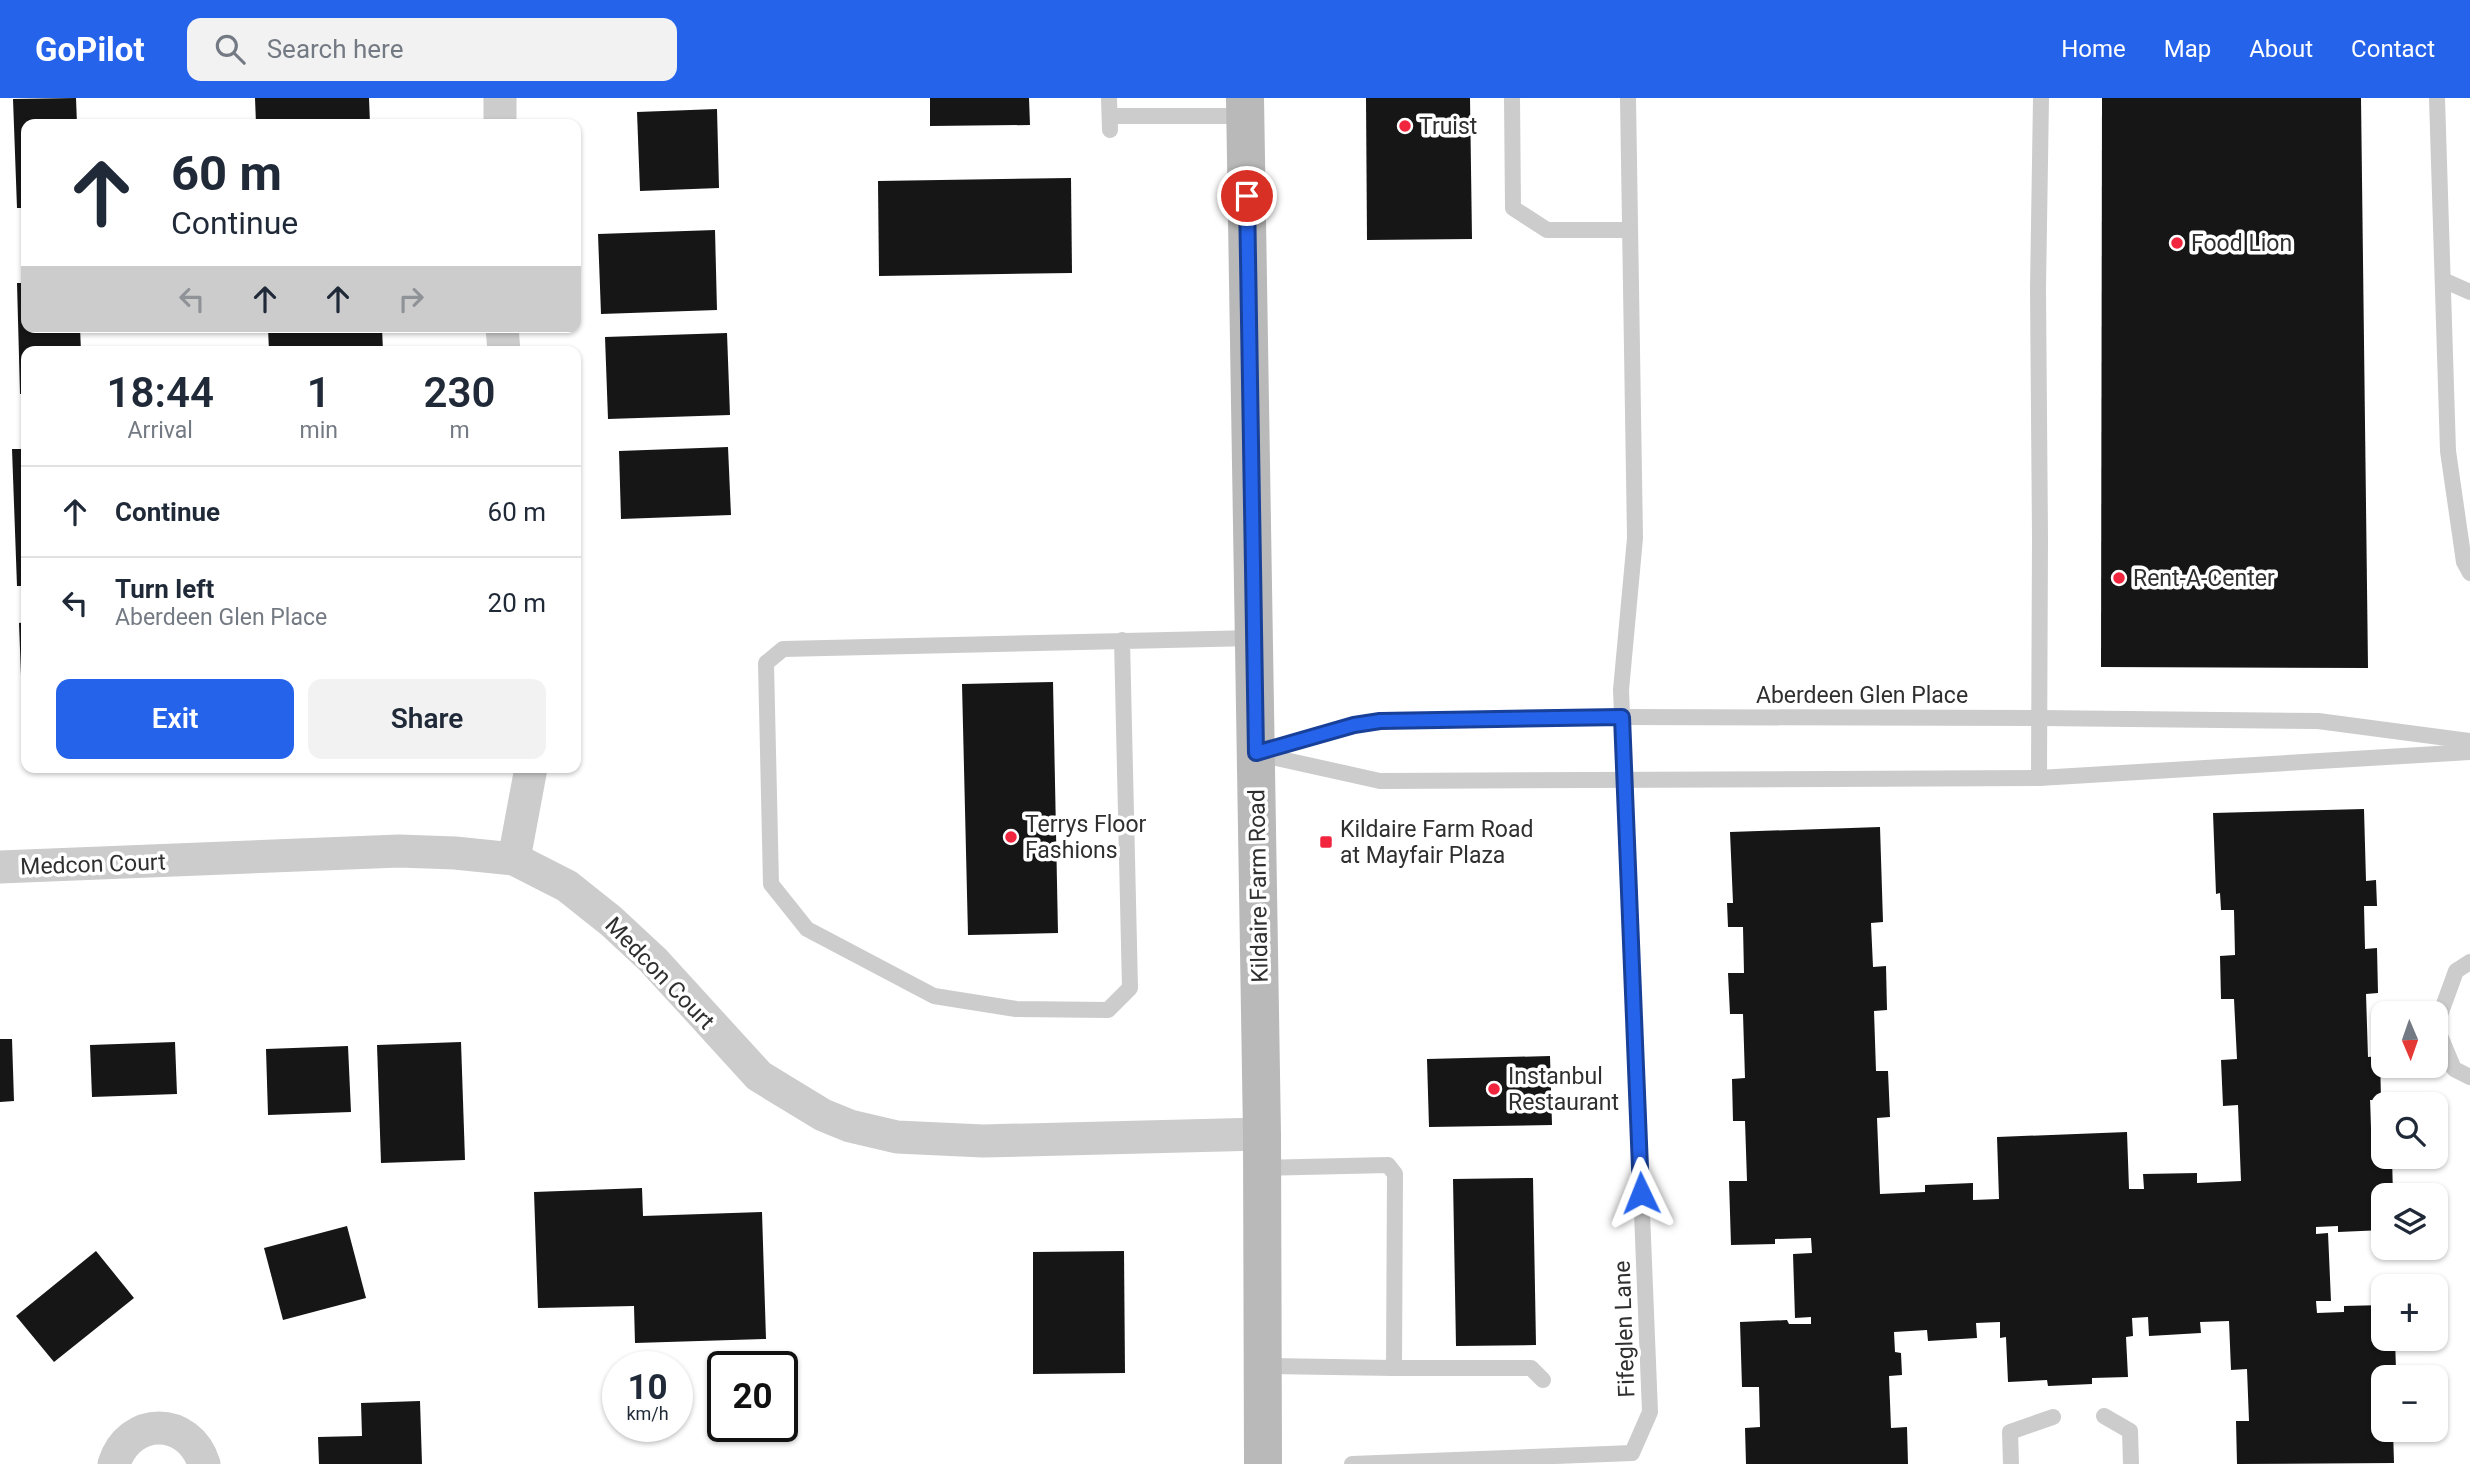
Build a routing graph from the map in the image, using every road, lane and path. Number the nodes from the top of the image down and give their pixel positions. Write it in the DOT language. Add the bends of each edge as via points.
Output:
graph roads {
  1 [pos="500,98"];
  2 [pos="1109,98"];
  3 [pos="1512,98"];
  4 [pos="1628,98"];
  5 [pos="2041,98"];
  6 [pos="2437,98"];
  7 [pos="1245,107"];
  8 [pos="500,119"];
  9 [pos="1630,230"];
  10 [pos="2443,280"];
  11 [pos="2470,292"];
  12 [pos="2470,573"];
  13 [pos="1254,638"];
  14 [pos="1122,640"];
  15 [pos="1622,717"];
  16 [pos="2039,718"];
  17 [pos="2470,741"];
  18 [pos="2470,752"];
  19 [pos="1256,753"];
  20 [pos="530,773"];
  21 [pos="2039,778"];
  22 [pos="1625,780"];
  23 [pos="514,859"];
  24 [pos="0,867"];
  25 [pos="2470,962"];
  26 [pos="2445,1001"];
  27 [pos="2448,1055"];
  28 [pos="2470,1077"];
  29 [pos="1262,1151"];
  30 [pos="1263,1366"];
  31 [pos="1394,1368"];
  32 [pos="1543,1380"];
  33 [pos="2104,1416"];
  34 [pos="2053,1417"];
  35 [pos="1636,1459"];
  36 [pos="1551,1461"];
  37 [pos="114,1464"];
  38 [pos="204,1464"];
  39 [pos="1264,1464"];
  40 [pos="1352,1464"];
  41 [pos="2011,1464"];
  42 [pos="2131,1464"];
  1 -- 8 [label="street"];
  2 -- 7 [label="lane" via="1110,123"];
  3 -- 9 [label="lane" via="1513,208 1547,230"];
  4 -- 9 [label="lane, Fifeglen Lane"];
  5 -- 16 [label="lane"];
  6 -- 10 [label="lane"];
  7 -- 13 [label="main road, Kildaire Farm Road"];
  9 -- 15 [label="lane, Fifeglen Lane" via="1635,538"];
  10 -- 11 [label="lane"];
  10 -- 12 [label="lane" via="2448,451 2464,562"];
  13 -- 14 [label="lane"];
  13 -- 19 [label="main road, Kildaire Farm Road"];
  14 -- 14 [label="lane" via="783,649 766,663 771,884 807,929 933,996 1016,1009 1108,1010 1130,988"];
  15 -- 16 [label="lane, Aberdeen Glen Place"];
  15 -- 19 [label="lane, Aberdeen Glen Place" via="1380,721"];
  15 -- 22 [label="lane, Fifeglen Lane"];
  16 -- 17 [label="lane, Aberdeen Glen Place" via="2318,721"];
  16 -- 21 [label="lane"];
  18 -- 21 [label="lane"];
  19 -- 22 [label="lane" via="1380,780"];
  19 -- 29 [label="main road, Kildaire Farm Road"];
  20 -- 23 [label="street"];
  21 -- 22 [label="lane"];
  22 -- 35 [label="lane, Fifeglen Lane" via="1650,1412"];
  23 -- 24 [label="street, Medcon Court" via="399,851"];
  23 -- 29 [label="street, Medcon Court" via="567,886 611,921 759,1076 850,1126 897,1137"];
  25 -- 26 [label="lane" via="2456,971"];
  27 -- 28 [label="lane" via="2454,1069"];
  29 -- 30 [label="main road, Kildaire Farm Road"];
  29 -- 31 [label="lane" via="1388,1165 1395,1174"];
  30 -- 31 [label="lane"];
  30 -- 39 [label="main road, Kildaire Farm Road"];
  31 -- 32 [label="lane" via="1531,1368"];
  33 -- 42 [label="lane" via="2130,1431"];
  34 -- 41 [label="lane" via="2010,1432"];
  35 -- 36 [label="lane, Fifeglen Lane"];
  36 -- 40 [label="lane, Fifeglen Lane"];
  37 -- 38 [label="street" via="117,1453 137,1433 166,1428 192,1441"];
}
